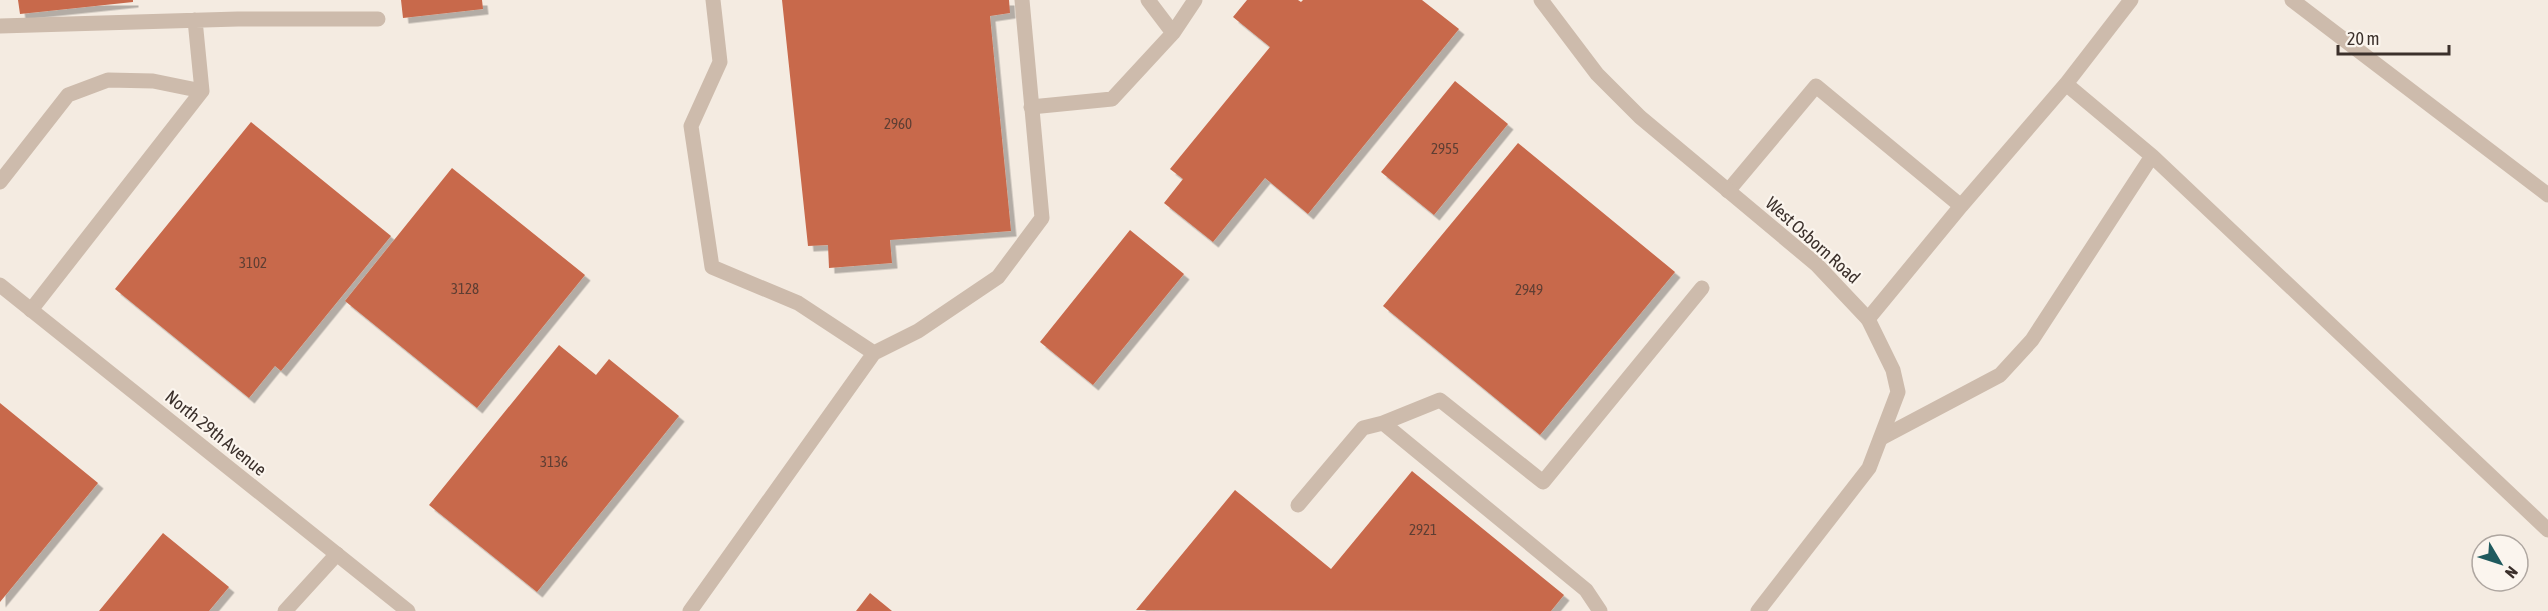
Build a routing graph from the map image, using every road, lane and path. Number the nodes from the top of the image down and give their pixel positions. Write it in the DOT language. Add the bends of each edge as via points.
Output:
graph roads {
  1 [pos="713,0"];
  2 [pos="1022,0"];
  3 [pos="1148,0"];
  4 [pos="1195,0"];
  5 [pos="1541,0"];
  6 [pos="2131,0"];
  7 [pos="2292,0"];
  8 [pos="378,19"];
  9 [pos="195,20"];
  10 [pos="0,26"];
  11 [pos="1173,33"];
  12 [pos="2066,84"];
  13 [pos="202,91"];
  14 [pos="1031,106"];
  15 [pos="2152,156"];
  16 [pos="0,182"];
  17 [pos="1728,191"];
  18 [pos="2548,195"];
  19 [pos="1961,206"];
  20 [pos="0,285"];
  21 [pos="1702,288"];
  22 [pos="31,310"];
  23 [pos="1868,319"];
  24 [pos="874,353"];
  25 [pos="1383,423"];
  26 [pos="1881,438"];
  27 [pos="1298,505"];
  28 [pos="2548,530"];
  29 [pos="337,554"];
  30 [pos="285,611"];
  31 [pos="408,611"];
  32 [pos="690,611"];
  33 [pos="1600,611"];
  34 [pos="1758,611"];
  1 -- 24 [label="street" via="720,62 691,126 712,267 798,303"];
  2 -- 14 [label="street"];
  3 -- 11 [label="street"];
  4 -- 11 [label="street"];
  5 -- 17 [label="street, West Osborn Road" via="1597,74 1640,117"];
  6 -- 12 [label="street"];
  7 -- 18 [label="street"];
  8 -- 9 [label="street"];
  9 -- 10 [label="street"];
  9 -- 13 [label="street"];
  11 -- 14 [label="street" via="1112,99"];
  12 -- 15 [label="street"];
  12 -- 19 [label="street"];
  13 -- 16 [label="street" via="153,81 108,80 68,96"];
  13 -- 22 [label="street"];
  14 -- 24 [label="street" via="1042,218 998,277 918,331"];
  15 -- 26 [label="street" via="2032,340 2000,375"];
  15 -- 28 [label="street"];
  17 -- 19 [label="street" via="1816,86"];
  17 -- 23 [label="street, West Osborn Road" via="1817,265"];
  19 -- 23 [label="street"];
  20 -- 22 [label="street, North 29th Avenue"];
  21 -- 25 [label="street" via="1543,482 1440,400"];
  22 -- 29 [label="street, North 29th Avenue"];
  23 -- 26 [label="street, West Osborn Road" via="1893,370 1898,392"];
  24 -- 32 [label="street"];
  25 -- 27 [label="street" via="1363,428"];
  25 -- 33 [label="street" via="1586,590"];
  26 -- 34 [label="street, West Osborn Road" via="1869,468"];
  29 -- 30 [label="street"];
  29 -- 31 [label="street, North 29th Avenue"];
}
